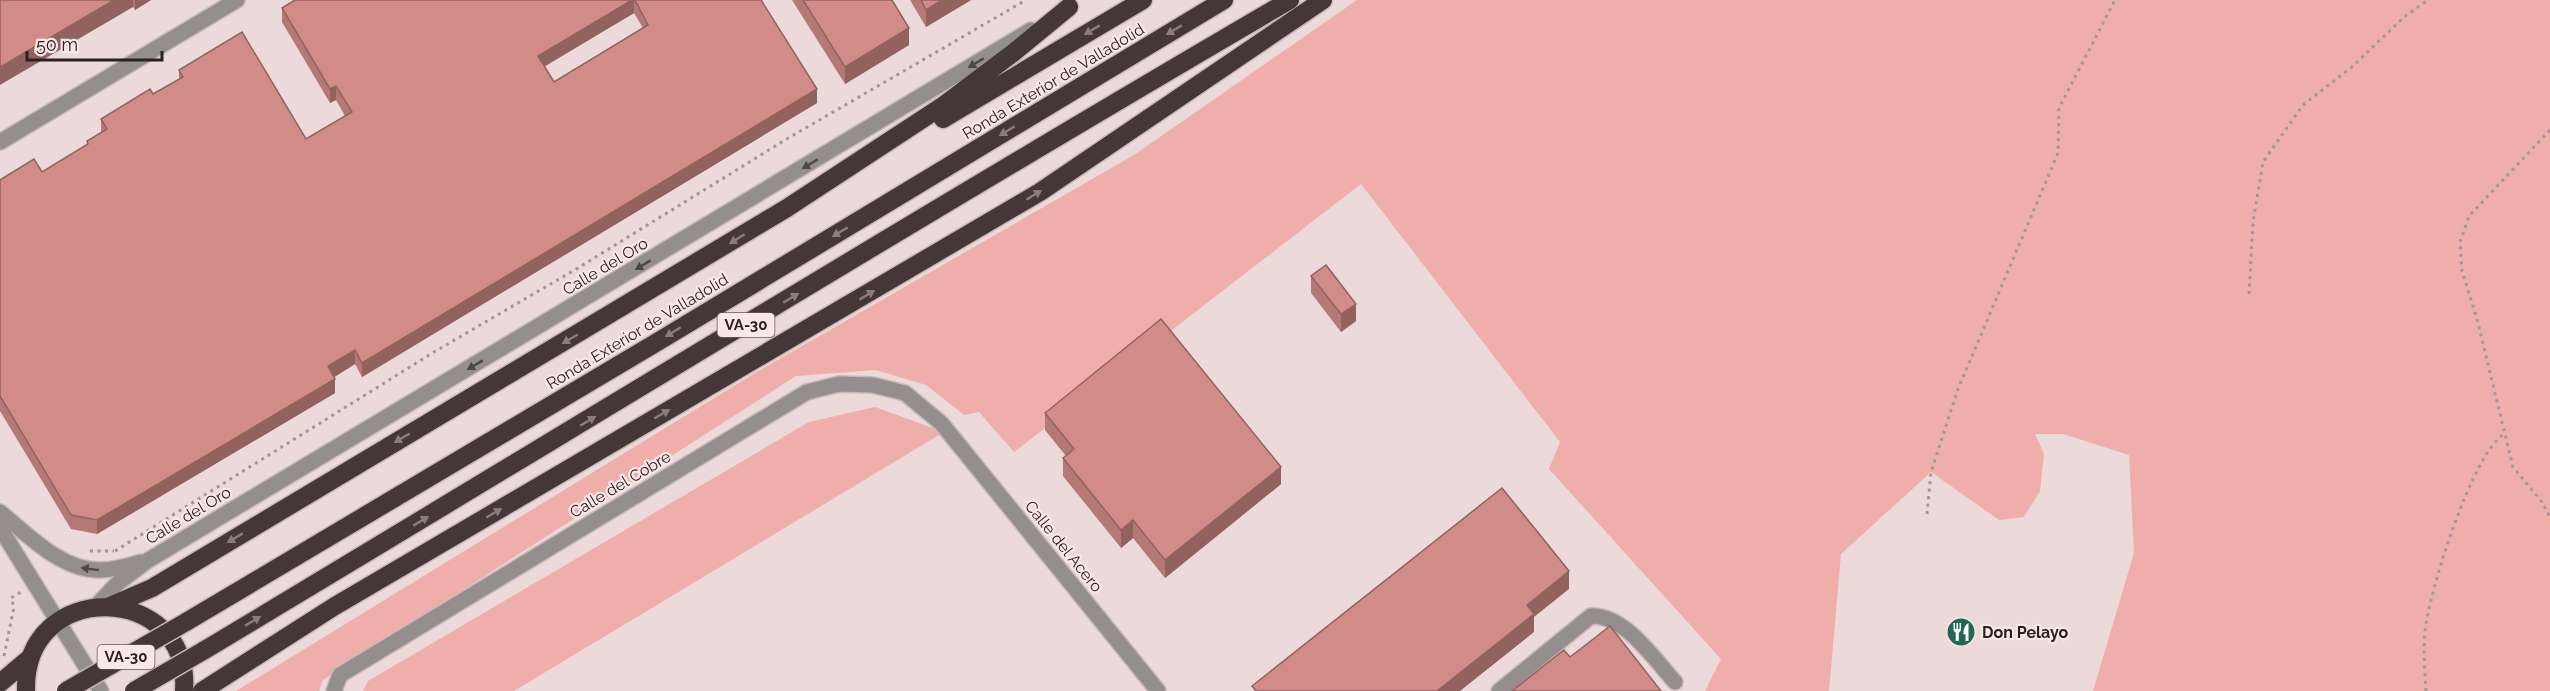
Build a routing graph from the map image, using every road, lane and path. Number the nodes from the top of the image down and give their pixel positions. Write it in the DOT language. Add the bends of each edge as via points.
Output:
graph roads {
  1 [pos="237,0"];
  2 [pos="1026,0"];
  3 [pos="1143,0"];
  4 [pos="1224,0"];
  5 [pos="1290,0"];
  6 [pos="1323,0"];
  7 [pos="2115,0"];
  8 [pos="2428,0"];
  9 [pos="1075,3"];
  10 [pos="2550,130"];
  11 [pos="0,142"];
  12 [pos="787,208"];
  13 [pos="2249,294"];
  14 [pos="942,424"];
  15 [pos="2504,434"];
  16 [pos="0,512"];
  17 [pos="1927,514"];
  18 [pos="2550,517"];
  19 [pos="0,528"];
  20 [pos="115,551"];
  21 [pos="147,561"];
  22 [pos="103,606"];
  23 [pos="58,622"];
  24 [pos="31,657"];
  25 [pos="1675,682"];
  26 [pos="0,683"];
  27 [pos="26,691"];
  28 [pos="66,691"];
  29 [pos="101,691"];
  30 [pos="134,691"];
  31 [pos="184,691"];
  32 [pos="202,691"];
  33 [pos="334,691"];
  34 [pos="1158,691"];
  35 [pos="1499,691"];
  36 [pos="2426,691"];
  1 -- 11 [label="street"];
  2 -- 20 [label="path" via="786,140"];
  3 -- 12 [label="highway, one-way"];
  4 -- 28 [label="highway, Ronda Exterior de Valladolid / VA-30, one-way, bridge" via="649,347"];
  30 -- 5 [label="highway, VA-30, one-way, bridge" via="1025,154"];
  32 -- 6 [label="highway, one-way" via="335,606 1040,192"];
  7 -- 17 [label="path" via="2059,108 2058,153 1958,389 1931,472"];
  8 -- 13 [label="path" via="2303,105 2263,162 2253,222"];
  9 -- 12 [label="highway" via="944,105"];
  9 -- 21 [label="street, Calle del Oro, one-way"];
  10 -- 15 [label="path" via="2469,216 2460,242 2462,271 2478,319"];
  12 -- 22 [label="highway, one-way" via="152,588"];
  14 -- 33 [label="street, Calle del Cobre" via="905,393 873,385 839,384 807,392 340,675"];
  14 -- 34 [label="street, Calle del Acero"];
  15 -- 18 [label="path" via="2513,467"];
  15 -- 36 [label="path" via="2494,440 2478,467 2452,533 2425,632"];
  21 -- 16 [label="street, Calle del Oro, one-way" via="99,570 77,567 39,544"];
  19 -- 23 [label="street"];
  21 -- 22 [label="street, Calle del Oro" via="118,583"];
  22 -- 23 [label="highway" via="74,613"];
  22 -- 31 [label="highway" via="140,615 164,632 183,668"];
  23 -- 24 [label="highway" via="42,637"];
  23 -- 29 [label="street"];
  24 -- 26 [label="highway"];
  24 -- 27 [label="highway"];
  25 -- 35 [label="street" via="1629,631 1608,617 1591,616"];
}
